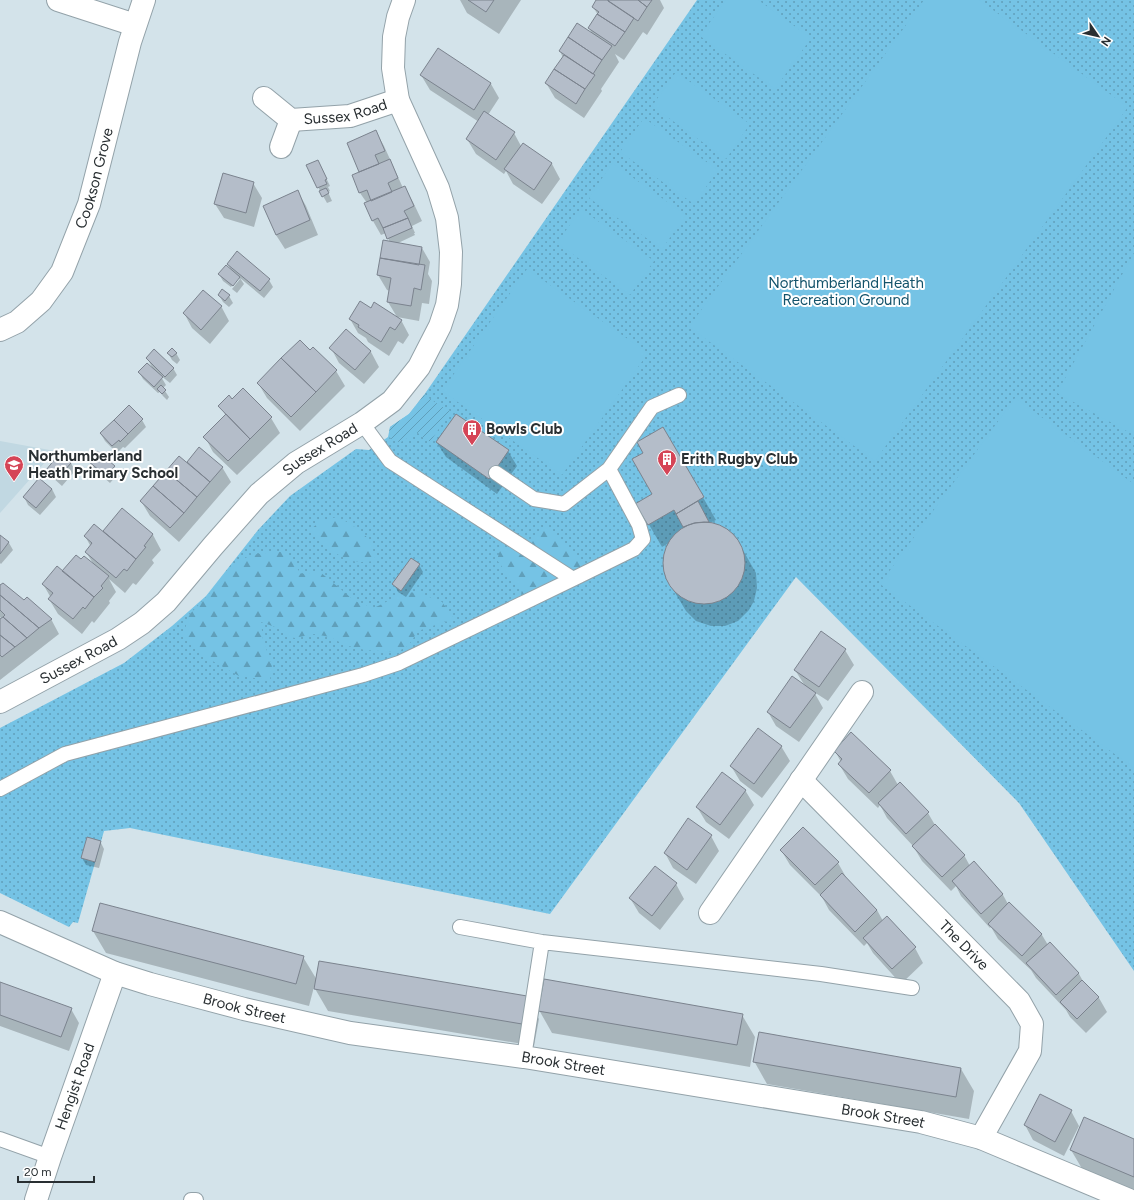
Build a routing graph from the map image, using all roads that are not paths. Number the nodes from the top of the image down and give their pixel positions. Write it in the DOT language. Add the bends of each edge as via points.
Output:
graph roads {
  1 [pos="58,0"];
  2 [pos="144,0"];
  3 [pos="404,0"];
  4 [pos="136,25"];
  5 [pos="264,98"];
  6 [pos="398,100"];
  7 [pos="291,120"];
  8 [pos="280,147"];
  9 [pos="0,330"];
  10 [pos="679,395"];
  11 [pos="362,423"];
  12 [pos="609,469"];
  13 [pos="496,474"];
  14 [pos="573,580"];
  15 [pos="862,692"];
  16 [pos="0,702"];
  17 [pos="801,780"];
  18 [pos="0,788"];
  19 [pos="710,913"];
  20 [pos="0,922"];
  21 [pos="460,927"];
  22 [pos="542,942"];
  23 [pos="115,973"];
  24 [pos="912,988"];
  25 [pos="524,1057"];
  26 [pos="981,1138"];
  27 [pos="0,1139"];
  28 [pos="50,1157"];
  29 [pos="36,1200"];
  30 [pos="191,1200"];
  31 [pos="196,1200"];
  32 [pos="1129,1200"];
  1 -- 4 [label="street"];
  2 -- 4 [label="street, Cookson Grove"];
  3 -- 6 [label="street, Sussex Road" via="394,37 393,68"];
  4 -- 9 [label="street, Cookson Grove" via="90,204 62,272 41,301 17,322"];
  5 -- 7 [label="street, Sussex Road"];
  6 -- 7 [label="street, Sussex Road" via="350,116"];
  6 -- 11 [label="street, Sussex Road" via="438,188 447,218 451,252 450,284 440,326 419,367 392,401"];
  7 -- 8 [label="street, Sussex Road"];
  10 -- 12 [label="lane" via="652,407"];
  11 -- 14 [label="lane" via="390,461"];
  11 -- 16 [label="street, Sussex Road" via="296,463 259,494 166,602 142,623 118,639"];
  12 -- 13 [label="lane" via="564,504 534,500"];
  12 -- 14 [label="lane" via="639,525 643,539 634,549"];
  14 -- 18 [label="lane" via="399,663 363,675 65,754"];
  15 -- 17 [label="street"];
  17 -- 19 [label="street"];
  17 -- 26 [label="street, The Drive" via="1018,1001 1032,1024 1030,1051"];
  20 -- 23 [label="street, Brook Street"];
  21 -- 22 [label="lane"];
  22 -- 24 [label="lane" via="821,974"];
  22 -- 25 [label="lane"];
  23 -- 25 [label="street, Brook Street" via="244,1009 350,1033"];
  23 -- 28 [label="street, Hengist Road"];
  25 -- 26 [label="street, Brook Street" via="921,1122"];
  26 -- 32 [label="street, Brook Street"];
  27 -- 28 [label="lane"];
  28 -- 29 [label="street, Hengist Road"];
  30 -- 31 [label="lane"];
}
